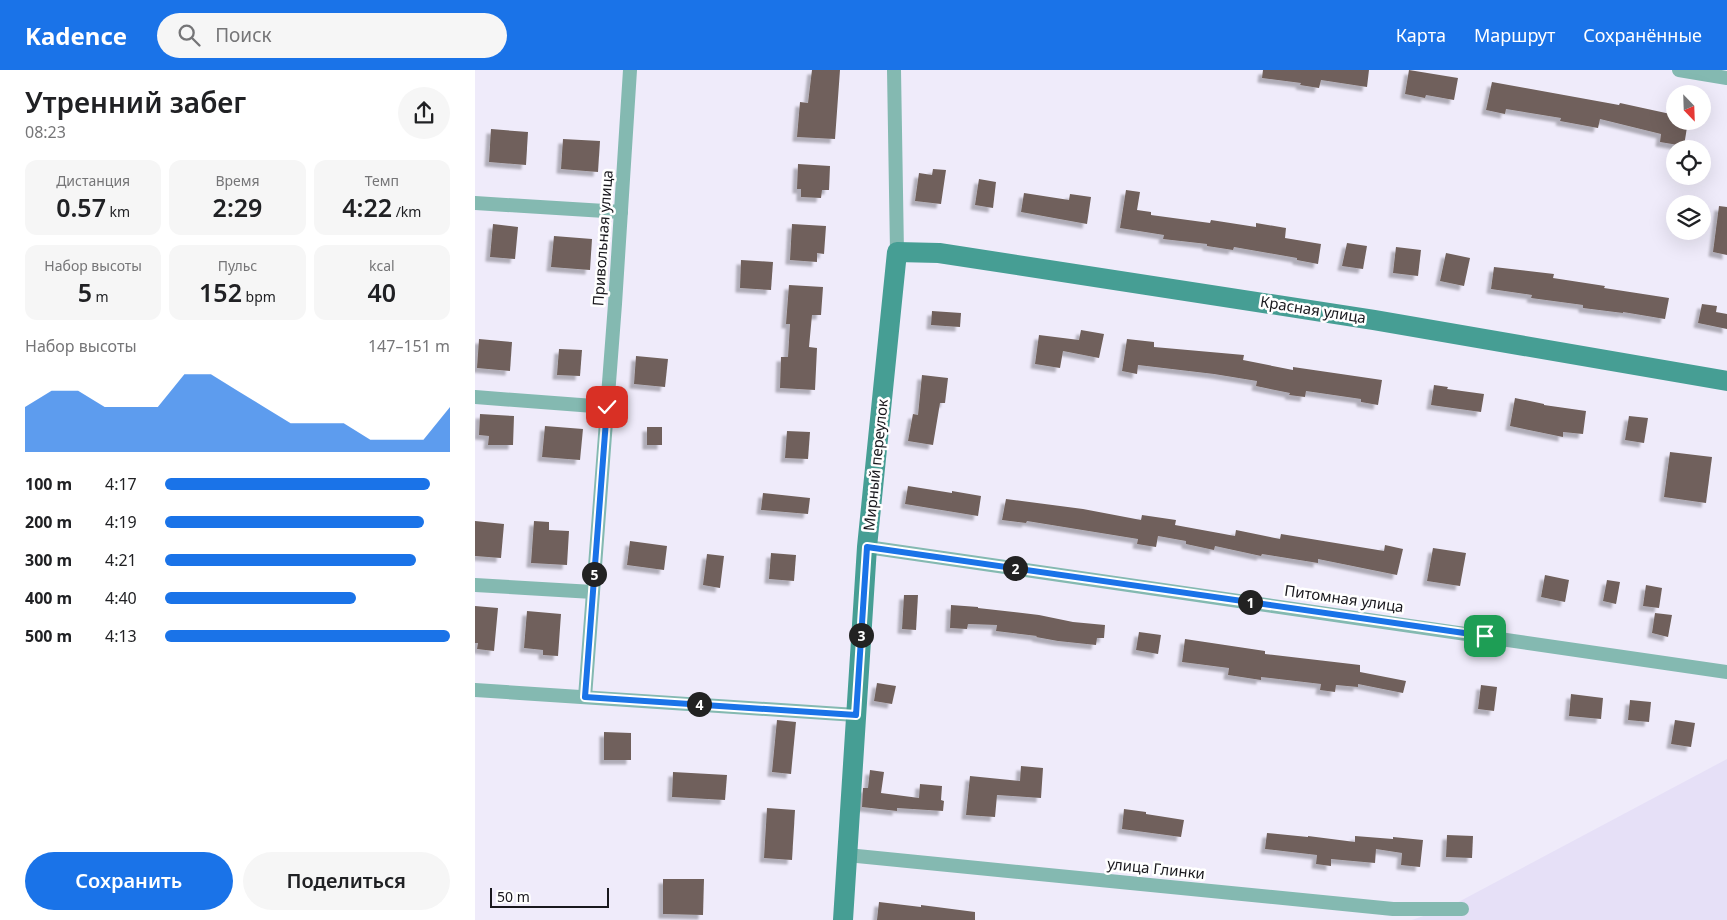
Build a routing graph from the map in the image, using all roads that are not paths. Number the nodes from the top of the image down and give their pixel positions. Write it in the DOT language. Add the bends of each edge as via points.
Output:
graph roads {
  1 [pos="630,70"];
  2 [pos="894,70"];
  3 [pos="1679,70"];
  4 [pos="1727,78"];
  5 [pos="475,203"];
  6 [pos="621,212"];
  7 [pos="897,252"];
  8 [pos="1727,381"];
  9 [pos="475,397"];
  10 [pos="607,407"];
  11 [pos="867,547"];
  12 [pos="475,585"];
  13 [pos="593,592"];
  14 [pos="1727,672"];
  15 [pos="475,690"];
  16 [pos="585,697"];
  17 [pos="856,715"];
  18 [pos="847,855"];
  19 [pos="1462,909"];
  20 [pos="843,920"];
  1 -- 6 [label="street, Привольная улица"];
  2 -- 7 [label="street, Мирный переулок"];
  3 -- 4 [label="street"];
  5 -- 6 [label="street"];
  6 -- 10 [label="street, Привольная улица"];
  7 -- 8 [label="street, Красная улица" via="939,253 1374,320"];
  7 -- 11 [label="street, Мирный переулок"];
  9 -- 10 [label="street"];
  10 -- 13 [label="street, Привольная улица"];
  11 -- 14 [label="street, Питомная улица"];
  11 -- 17 [label="street, Мирный переулок"];
  12 -- 13 [label="street"];
  13 -- 16 [label="street, Привольная улица"];
  15 -- 16 [label="street"];
  16 -- 17 [label="street"];
  17 -- 18 [label="street, Мирный переулок"];
  18 -- 19 [label="street, улица Глинки" via="1393,908"];
  18 -- 20 [label="street, Мирный переулок"];
}
